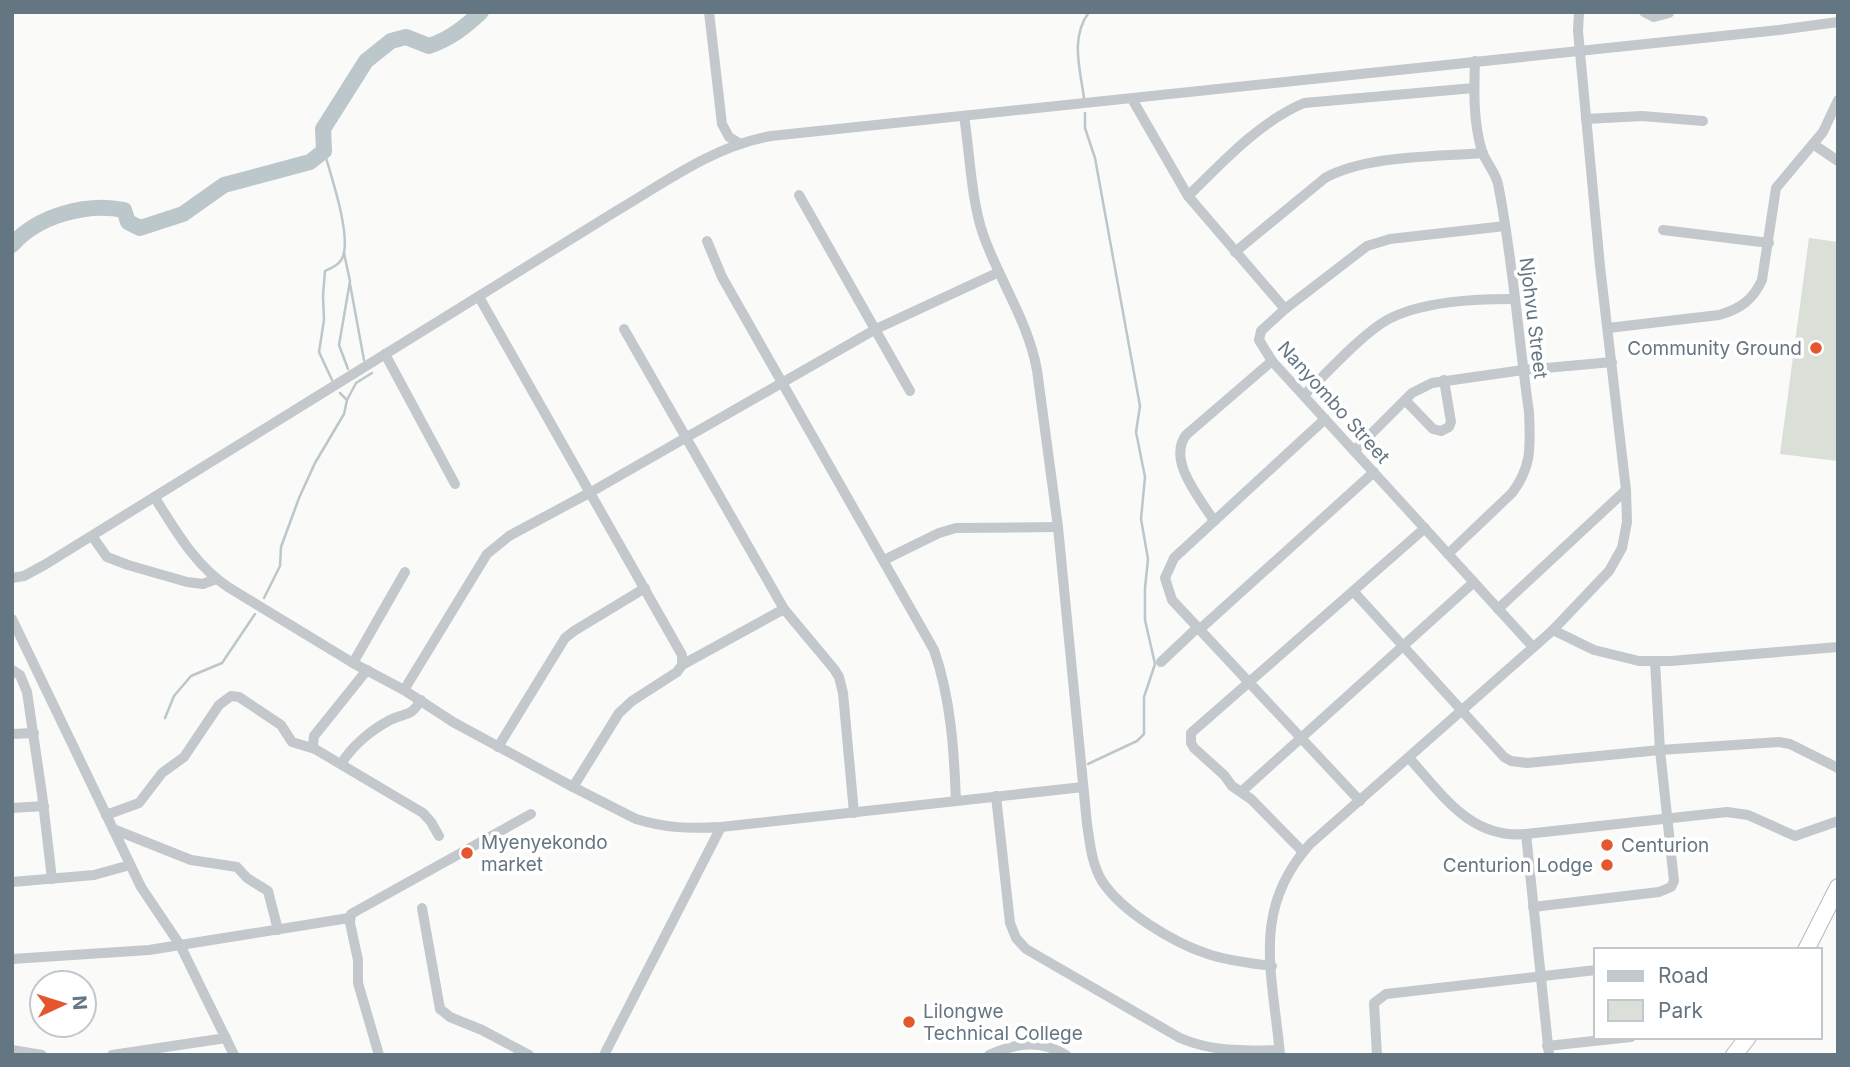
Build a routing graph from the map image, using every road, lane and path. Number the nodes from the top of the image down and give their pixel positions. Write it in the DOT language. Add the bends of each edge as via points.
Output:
graph roads {
  1 [pos="709,12"];
  2 [pos="1578,12"];
  3 [pos="1644,12"];
  4 [pos="1669,13"];
  5 [pos="1838,22"];
  6 [pos="1580,50"];
  7 [pos="1475,61"];
  8 [pos="1474,88"];
  9 [pos="1132,99"];
  10 [pos="1838,100"];
  11 [pos="964,116"];
  12 [pos="1586,119"];
  13 [pos="1703,121"];
  14 [pos="738,143"];
  15 [pos="1813,144"];
  16 [pos="1483,153"];
  17 [pos="1838,161"];
  18 [pos="799,195"];
  19 [pos="1188,196"];
  20 [pos="1505,226"];
  21 [pos="1663,230"];
  22 [pos="706,240"];
  23 [pos="1769,243"];
  24 [pos="1235,252"];
  25 [pos="999,272"];
  26 [pos="479,297"];
  27 [pos="1513,299"];
  28 [pos="1285,309"];
  29 [pos="1608,328"];
  30 [pos="624,329"];
  31 [pos="876,330"];
  32 [pos="385,354"];
  33 [pos="1272,361"];
  34 [pos="1612,362"];
  35 [pos="1523,370"];
  36 [pos="1444,380"];
  37 [pos="781,384"];
  38 [pos="910,391"];
  39 [pos="1304,395"];
  40 [pos="1405,400"];
  41 [pos="1325,419"];
  42 [pos="686,438"];
  43 [pos="1354,450"];
  44 [pos="1374,472"];
  45 [pos="454,484"];
  46 [pos="1626,490"];
  47 [pos="591,492"];
  48 [pos="155,498"];
  49 [pos="1214,521"];
  50 [pos="1058,527"];
  51 [pos="1425,528"];
  52 [pos="92,536"];
  53 [pos="1448,554"];
  54 [pos="884,560"];
  55 [pos="405,572"];
  56 [pos="12,578"];
  57 [pos="216,579"];
  58 [pos="1474,582"];
  59 [pos="645,588"];
  60 [pos="1354,592"];
  61 [pos="784,609"];
  62 [pos="1498,609"];
  63 [pos="12,620"];
  64 [pos="1198,629"];
  65 [pos="1553,629"];
  66 [pos="1404,647"];
  67 [pos="1534,647"];
  68 [pos="1838,647"];
  69 [pos="1161,662"];
  70 [pos="1655,662"];
  71 [pos="353,663"];
  72 [pos="682,665"];
  73 [pos="12,670"];
  74 [pos="367,670"];
  75 [pos="1249,684"];
  76 [pos="404,690"];
  77 [pos="421,700"];
  78 [pos="1461,710"];
  79 [pos="34,733"];
  80 [pos="12,734"];
  81 [pos="1300,738"];
  82 [pos="498,747"];
  83 [pos="315,748"];
  84 [pos="1660,750"];
  85 [pos="1409,758"];
  86 [pos="341,764"];
  87 [pos="1838,768"];
  88 [pos="1083,786"];
  89 [pos="573,787"];
  90 [pos="1241,792"];
  91 [pos="996,796"];
  92 [pos="956,801"];
  93 [pos="1360,802"];
  94 [pos="44,806"];
  95 [pos="12,808"];
  96 [pos="854,813"];
  97 [pos="531,814"];
  98 [pos="106,815"];
  99 [pos="1668,818"];
  100 [pos="1838,821"];
  101 [pos="721,827"];
  102 [pos="113,829"];
  103 [pos="1526,834"];
  104 [pos="439,836"];
  105 [pos="1303,852"];
  106 [pos="130,865"];
  107 [pos="52,879"];
  108 [pos="12,882"];
  109 [pos="1838,887"];
  110 [pos="1533,907"];
  111 [pos="422,908"];
  112 [pos="349,918"];
  113 [pos="278,930"];
  114 [pos="180,945"];
  115 [pos="1807,948"];
  116 [pos="12,959"];
  117 [pos="1272,965"];
  118 [pos="1594,970"];
  119 [pos="1539,977"];
  120 [pos="226,1038"];
  121 [pos="1618,1039"];
  122 [pos="1746,1039"];
  123 [pos="1548,1050"];
  124 [pos="13,1052"];
  125 [pos="1280,1052"];
  126 [pos="42,1055"];
  127 [pos="111,1055"];
  128 [pos="234,1055"];
  129 [pos="379,1055"];
  130 [pos="528,1055"];
  131 [pos="604,1055"];
  132 [pos="989,1055"];
  133 [pos="1066,1055"];
  134 [pos="1377,1055"];
  135 [pos="1734,1055"];
  1 -- 14 [label="street" via="722,124"];
  2 -- 6 [label="street"];
  3 -- 4 [label="street" via="1654,17"];
  5 -- 6 [label="street"];
  6 -- 7 [label="street"];
  6 -- 12 [label="street"];
  7 -- 8 [label="street, Njohvu Street"];
  7 -- 9 [label="street"];
  8 -- 16 [label="street, Njohvu Street"];
  8 -- 19 [label="street" via="1304,103 1264,127"];
  9 -- 11 [label="street"];
  9 -- 19 [label="street, Nanyombo Street"];
  10 -- 15 [label="street"];
  11 -- 14 [label="street"];
  11 -- 25 [label="street" via="980,222"];
  12 -- 13 [label="street" via="1642,116"];
  12 -- 29 [label="street"];
  14 -- 26 [label="street" via="685,170"];
  15 -- 17 [label="street"];
  15 -- 23 [label="street" via="1776,188"];
  16 -- 20 [label="street, Njohvu Street" via="1497,181"];
  16 -- 24 [label="street" via="1339,170"];
  18 -- 31 [label="street"];
  19 -- 24 [label="street, Nanyombo Street"];
  20 -- 27 [label="street, Njohvu Street"];
  20 -- 28 [label="street" via="1378,242"];
  21 -- 23 [label="street"];
  22 -- 37 [label="street"];
  23 -- 29 [label="street" via="1756,293 1735,310"];
  24 -- 28 [label="street, Nanyombo Street"];
  25 -- 31 [label="street"];
  25 -- 50 [label="street" via="1033,348"];
  26 -- 32 [label="street"];
  26 -- 47 [label="street"];
  27 -- 35 [label="street, Njohvu Street"];
  27 -- 39 [label="street" via="1428,307 1394,317"];
  28 -- 33 [label="street, Nanyombo Street" via="1259,336"];
  29 -- 34 [label="street"];
  30 -- 42 [label="street"];
  31 -- 37 [label="street"];
  31 -- 38 [label="street"];
  32 -- 45 [label="street"];
  32 -- 48 [label="street"];
  33 -- 39 [label="street, Nanyombo Street"];
  33 -- 49 [label="street" via="1182,441 1179,455 1184,470"];
  34 -- 35 [label="street"];
  34 -- 46 [label="street"];
  35 -- 36 [label="street"];
  35 -- 53 [label="street, Njohvu Street" via="1530,443 1527,470 1512,493"];
  36 -- 40 [label="street" via="1422,387"];
  36 -- 40 [label="street" via="1449,427 1433,429"];
  37 -- 42 [label="street"];
  37 -- 54 [label="street"];
  39 -- 41 [label="street, Nanyombo Street"];
  40 -- 43 [label="street"];
  41 -- 43 [label="street, Nanyombo Street"];
  41 -- 49 [label="street"];
  42 -- 47 [label="street"];
  42 -- 61 [label="street"];
  43 -- 44 [label="street, Nanyombo Street"];
  44 -- 51 [label="street, Nanyombo Street"];
  44 -- 64 [label="street"];
  46 -- 62 [label="street"];
  46 -- 65 [label="street" via="1625,537 1617,559"];
  47 -- 59 [label="street"];
  47 -- 76 [label="street" via="509,536 487,554"];
  48 -- 52 [label="street"];
  48 -- 57 [label="street" via="189,551"];
  49 -- 64 [label="street" via="1174,558 1165,578 1172,600"];
  50 -- 54 [label="street" via="956,528"];
  50 -- 88 [label="street"];
  51 -- 53 [label="street, Nanyombo Street"];
  51 -- 60 [label="street"];
  52 -- 56 [label="street" via="46,565"];
  52 -- 57 [label="street" via="107,557 128,565 187,582 203,584"];
  53 -- 58 [label="street, Nanyombo Street"];
  54 -- 92 [label="street" via="934,650 943,676"];
  55 -- 71 [label="street"];
  57 -- 71 [label="street"];
  58 -- 62 [label="street, Nanyombo Street"];
  58 -- 66 [label="street"];
  59 -- 72 [label="street" via="680,647"];
  59 -- 82 [label="street" via="565,638"];
  60 -- 66 [label="street"];
  60 -- 75 [label="street"];
  61 -- 72 [label="street"];
  61 -- 96 [label="street" via="842,685"];
  62 -- 67 [label="street, Nanyombo Street"];
  63 -- 98 [label="street"];
  64 -- 69 [label="street"];
  64 -- 75 [label="street"];
  65 -- 67 [label="street"];
  65 -- 70 [label="street" via="1609,656"];
  66 -- 78 [label="street"];
  66 -- 81 [label="street"];
  67 -- 78 [label="street"];
  68 -- 70 [label="street"];
  70 -- 84 [label="street"];
  71 -- 74 [label="street"];
  72 -- 89 [label="street" via="671,678 619,713"];
  73 -- 79 [label="street" via="20,675 27,692"];
  74 -- 76 [label="street"];
  74 -- 83 [label="street" via="314,736"];
  75 -- 81 [label="street"];
  75 -- 90 [label="street" via="1190,738 1194,748"];
  76 -- 77 [label="street"];
  77 -- 82 [label="street"];
  77 -- 86 [label="street" via="410,714 393,719 353,747"];
  78 -- 84 [label="street" via="1504,757 1519,763"];
  78 -- 85 [label="street"];
  79 -- 80 [label="street"];
  79 -- 94 [label="street"];
  81 -- 90 [label="street"];
  81 -- 93 [label="street"];
  82 -- 89 [label="street"];
  83 -- 86 [label="street"];
  83 -- 98 [label="street" via="292,742 281,725 231,696 219,705 184,757 162,773 139,803"];
  84 -- 87 [label="street" via="1779,742"];
  84 -- 99 [label="street"];
  85 -- 93 [label="street"];
  85 -- 103 [label="street" via="1475,824 1492,832"];
  86 -- 104 [label="street" via="423,813"];
  88 -- 91 [label="street"];
  88 -- 117 [label="street" via="1094,863 1101,880 1120,902 1197,950 1234,961"];
  89 -- 101 [label="street" via="659,827"];
  90 -- 105 [label="street"];
  91 -- 92 [label="street"];
  91 -- 125 [label="street" via="1010,923 1026,950 1192,1044 1233,1052"];
  92 -- 96 [label="street"];
  93 -- 105 [label="street"];
  94 -- 95 [label="street"];
  94 -- 107 [label="street"];
  96 -- 101 [label="street"];
  97 -- 112 [label="street" via="353,910"];
  98 -- 102 [label="street"];
  99 -- 100 [label="street" via="1738,813 1795,836"];
  99 -- 103 [label="street"];
  99 -- 110 [label="street" via="1674,874 1666,891"];
  101 -- 131 [label="street"];
  102 -- 106 [label="street"];
  102 -- 113 [label="street" via="184,858 237,867 268,891"];
  103 -- 110 [label="street"];
  105 -- 117 [label="street" via="1276,897 1269,928"];
  106 -- 107 [label="street"];
  106 -- 114 [label="street"];
  107 -- 108 [label="street"];
  109 -- 115 [label="highway"];
  110 -- 119 [label="street"];
  111 -- 130 [label="street" via="440,1009"];
  112 -- 113 [label="street"];
  112 -- 129 [label="street" via="358,984"];
  113 -- 114 [label="street"];
  114 -- 116 [label="street"];
  114 -- 120 [label="street"];
  117 -- 125 [label="street"];
  118 -- 119 [label="street"];
  119 -- 123 [label="street"];
  119 -- 134 [label="street" via="1379,997 1373,1010"];
  120 -- 127 [label="street"];
  120 -- 128 [label="street"];
  121 -- 123 [label="street"];
  122 -- 135 [label="highway"];
  124 -- 126 [label="street"];
  132 -- 133 [label="street" via="1029,1043"];
}
